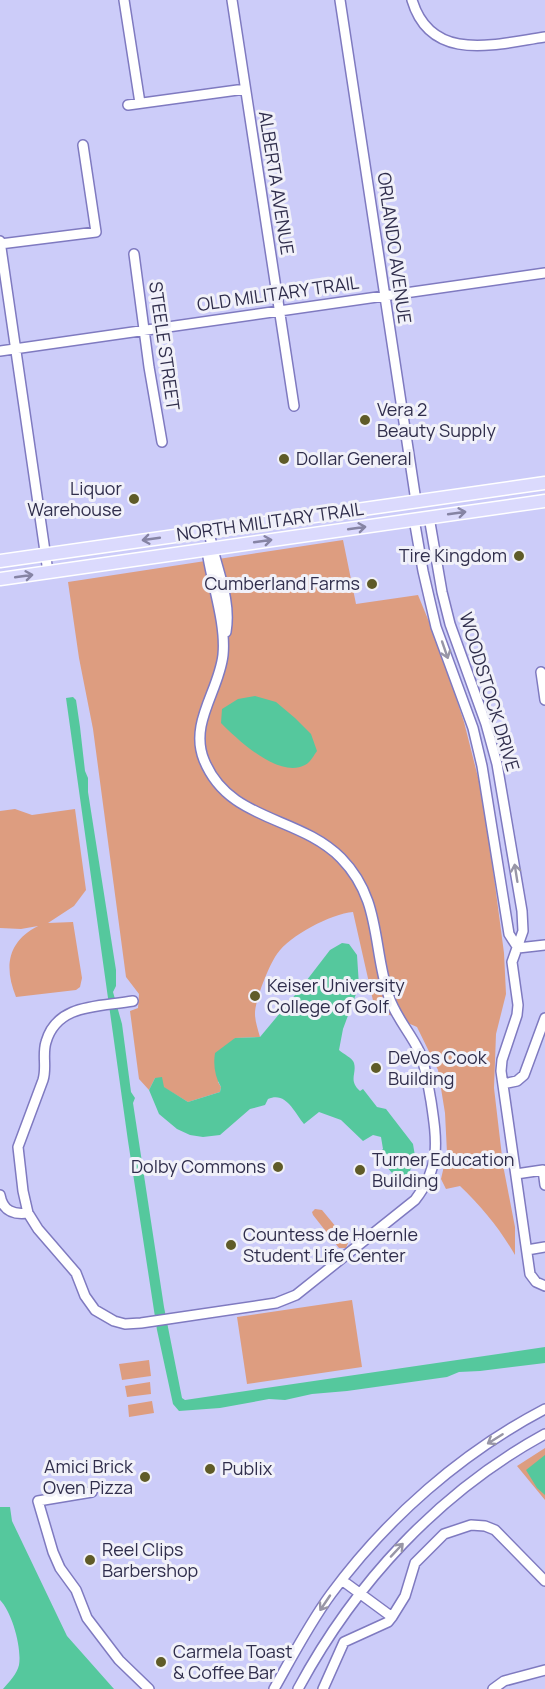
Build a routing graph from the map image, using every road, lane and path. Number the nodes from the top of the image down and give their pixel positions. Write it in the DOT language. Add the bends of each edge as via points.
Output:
graph roads {
  1 [pos="124,0"];
  2 [pos="232,0"];
  3 [pos="340,0"];
  4 [pos="412,0"];
  5 [pos="545,37"];
  6 [pos="245,89"];
  7 [pos="140,103"];
  8 [pos="128,105"];
  9 [pos="83,145"];
  10 [pos="0,243"];
  11 [pos="134,254"];
  12 [pos="545,273"];
  13 [pos="384,296"];
  14 [pos="279,311"];
  15 [pos="144,331"];
  16 [pos="16,349"];
  17 [pos="0,351"];
  18 [pos="294,406"];
  19 [pos="162,442"];
  20 [pos="545,483"];
  21 [pos="441,498"];
  22 [pos="416,501"];
  23 [pos="545,501"];
  24 [pos="429,517"];
  25 [pos="414,519"];
  26 [pos="399,521"];
  27 [pos="209,531"];
  28 [pos="212,549"];
  29 [pos="45,554"];
  30 [pos="0,561"];
  31 [pos="48,572"];
  32 [pos="0,579"];
  33 [pos="541,672"];
  34 [pos="545,700"];
  35 [pos="545,945"];
  36 [pos="518,948"];
  37 [pos="133,1001"];
  38 [pos="545,1018"];
  39 [pos="503,1084"];
  40 [pos="516,1174"];
  41 [pos="545,1185"];
  42 [pos="0,1195"];
  43 [pos="28,1213"];
  44 [pos="545,1247"];
  45 [pos="527,1250"];
  46 [pos="545,1286"];
  47 [pos="545,1409"];
  48 [pos="545,1434"];
  49 [pos="92,1492"];
  50 [pos="343,1581"];
  51 [pos="545,1581"];
  52 [pos="359,1594"];
  53 [pos="392,1617"];
  54 [pos="545,1670"];
  55 [pos="149,1689"];
  56 [pos="274,1689"];
  57 [pos="298,1689"];
  58 [pos="323,1689"];
  59 [pos="493,1689"];
  1 -- 7 [label="street"];
  2 -- 6 [label="street, ALBERTA AVENUE"];
  3 -- 13 [label="street, ORLANDO AVENUE"];
  4 -- 5 [label="street" via="429,29 457,45 477,47"];
  6 -- 7 [label="street"];
  6 -- 14 [label="street, ALBERTA AVENUE"];
  7 -- 8 [label="street"];
  9 -- 10 [label="street" via="96,232"];
  10 -- 16 [label="street"];
  11 -- 15 [label="street, STEELE STREET"];
  12 -- 13 [label="street, OLD MILITARY TRAIL"];
  13 -- 14 [label="street, OLD MILITARY TRAIL"];
  13 -- 22 [label="street, ORLANDO AVENUE"];
  14 -- 15 [label="street, OLD MILITARY TRAIL"];
  14 -- 18 [label="street, ALBERTA AVENUE"];
  15 -- 16 [label="street, OLD MILITARY TRAIL"];
  15 -- 19 [label="street, STEELE STREET"];
  16 -- 17 [label="street, OLD MILITARY TRAIL"];
  16 -- 29 [label="street"];
  20 -- 21 [label="main road, NORTH MILITARY TRAIL"];
  21 -- 22 [label="main road, NORTH MILITARY TRAIL"];
  21 -- 25 [label="main road" via="421,509"];
  22 -- 26 [label="main road"];
  22 -- 27 [label="main road, NORTH MILITARY TRAIL"];
  24 -- 23 [label="main road, NORTH MILITARY TRAIL, one-way"];
  24 -- 25 [label="main road, NORTH MILITARY TRAIL"];
  36 -- 24 [label="street, WOODSTOCK DRIVE, one-way" via="523,931 522,911 503,791 486,724 450,624"];
  25 -- 26 [label="main road, NORTH MILITARY TRAIL"];
  25 -- 36 [label="street, WOODSTOCK DRIVE, one-way" via="436,627 473,728 509,934"];
  28 -- 26 [label="main road, NORTH MILITARY TRAIL, one-way"];
  27 -- 28 [label="street"];
  27 -- 29 [label="main road, NORTH MILITARY TRAIL, one-way"];
  28 -- 31 [label="main road, NORTH MILITARY TRAIL"];
  28 -- 43 [label="street" via="226,604 226,629 220,670 200,728 203,758 232,798 315,839 339,857 358,879 372,909 389,997 423,1061 436,1152 427,1181 414,1200 296,1295 276,1303 125,1324 109,1319 95,1310 76,1273"];
  29 -- 30 [label="main road, NORTH MILITARY TRAIL"];
  29 -- 31 [label="street"];
  32 -- 31 [label="main road, NORTH MILITARY TRAIL, one-way"];
  33 -- 34 [label="street"];
  35 -- 36 [label="street"];
  36 -- 39 [label="street" via="512,967 518,1010 502,1060"];
  37 -- 43 [label="street" via="67,1013 46,1040 45,1074 18,1147"];
  38 -- 39 [label="street" via="524,1075"];
  39 -- 40 [label="street"];
  40 -- 41 [label="street" via="543,1170"];
  40 -- 45 [label="street"];
  42 -- 43 [label="street" via="8,1211"];
  44 -- 45 [label="street"];
  45 -- 46 [label="street" via="530,1274"];
  47 -- 50 [label="street, one-way" via="483,1446 433,1485 382,1535"];
  52 -- 48 [label="street, one-way" via="443,1506 496,1464"];
  49 -- 55 [label="street" via="38,1501 43,1521 55,1557 76,1590 87,1618 119,1660"];
  50 -- 52 [label="street"];
  50 -- 56 [label="street, one-way" via="302,1639"];
  51 -- 53 [label="street" via="495,1530 465,1526 444,1534 415,1563 405,1596"];
  52 -- 53 [label="street"];
  52 -- 57 [label="street"];
  53 -- 58 [label="street" via="344,1642"];
  54 -- 59 [label="street" via="504,1681"];
}
